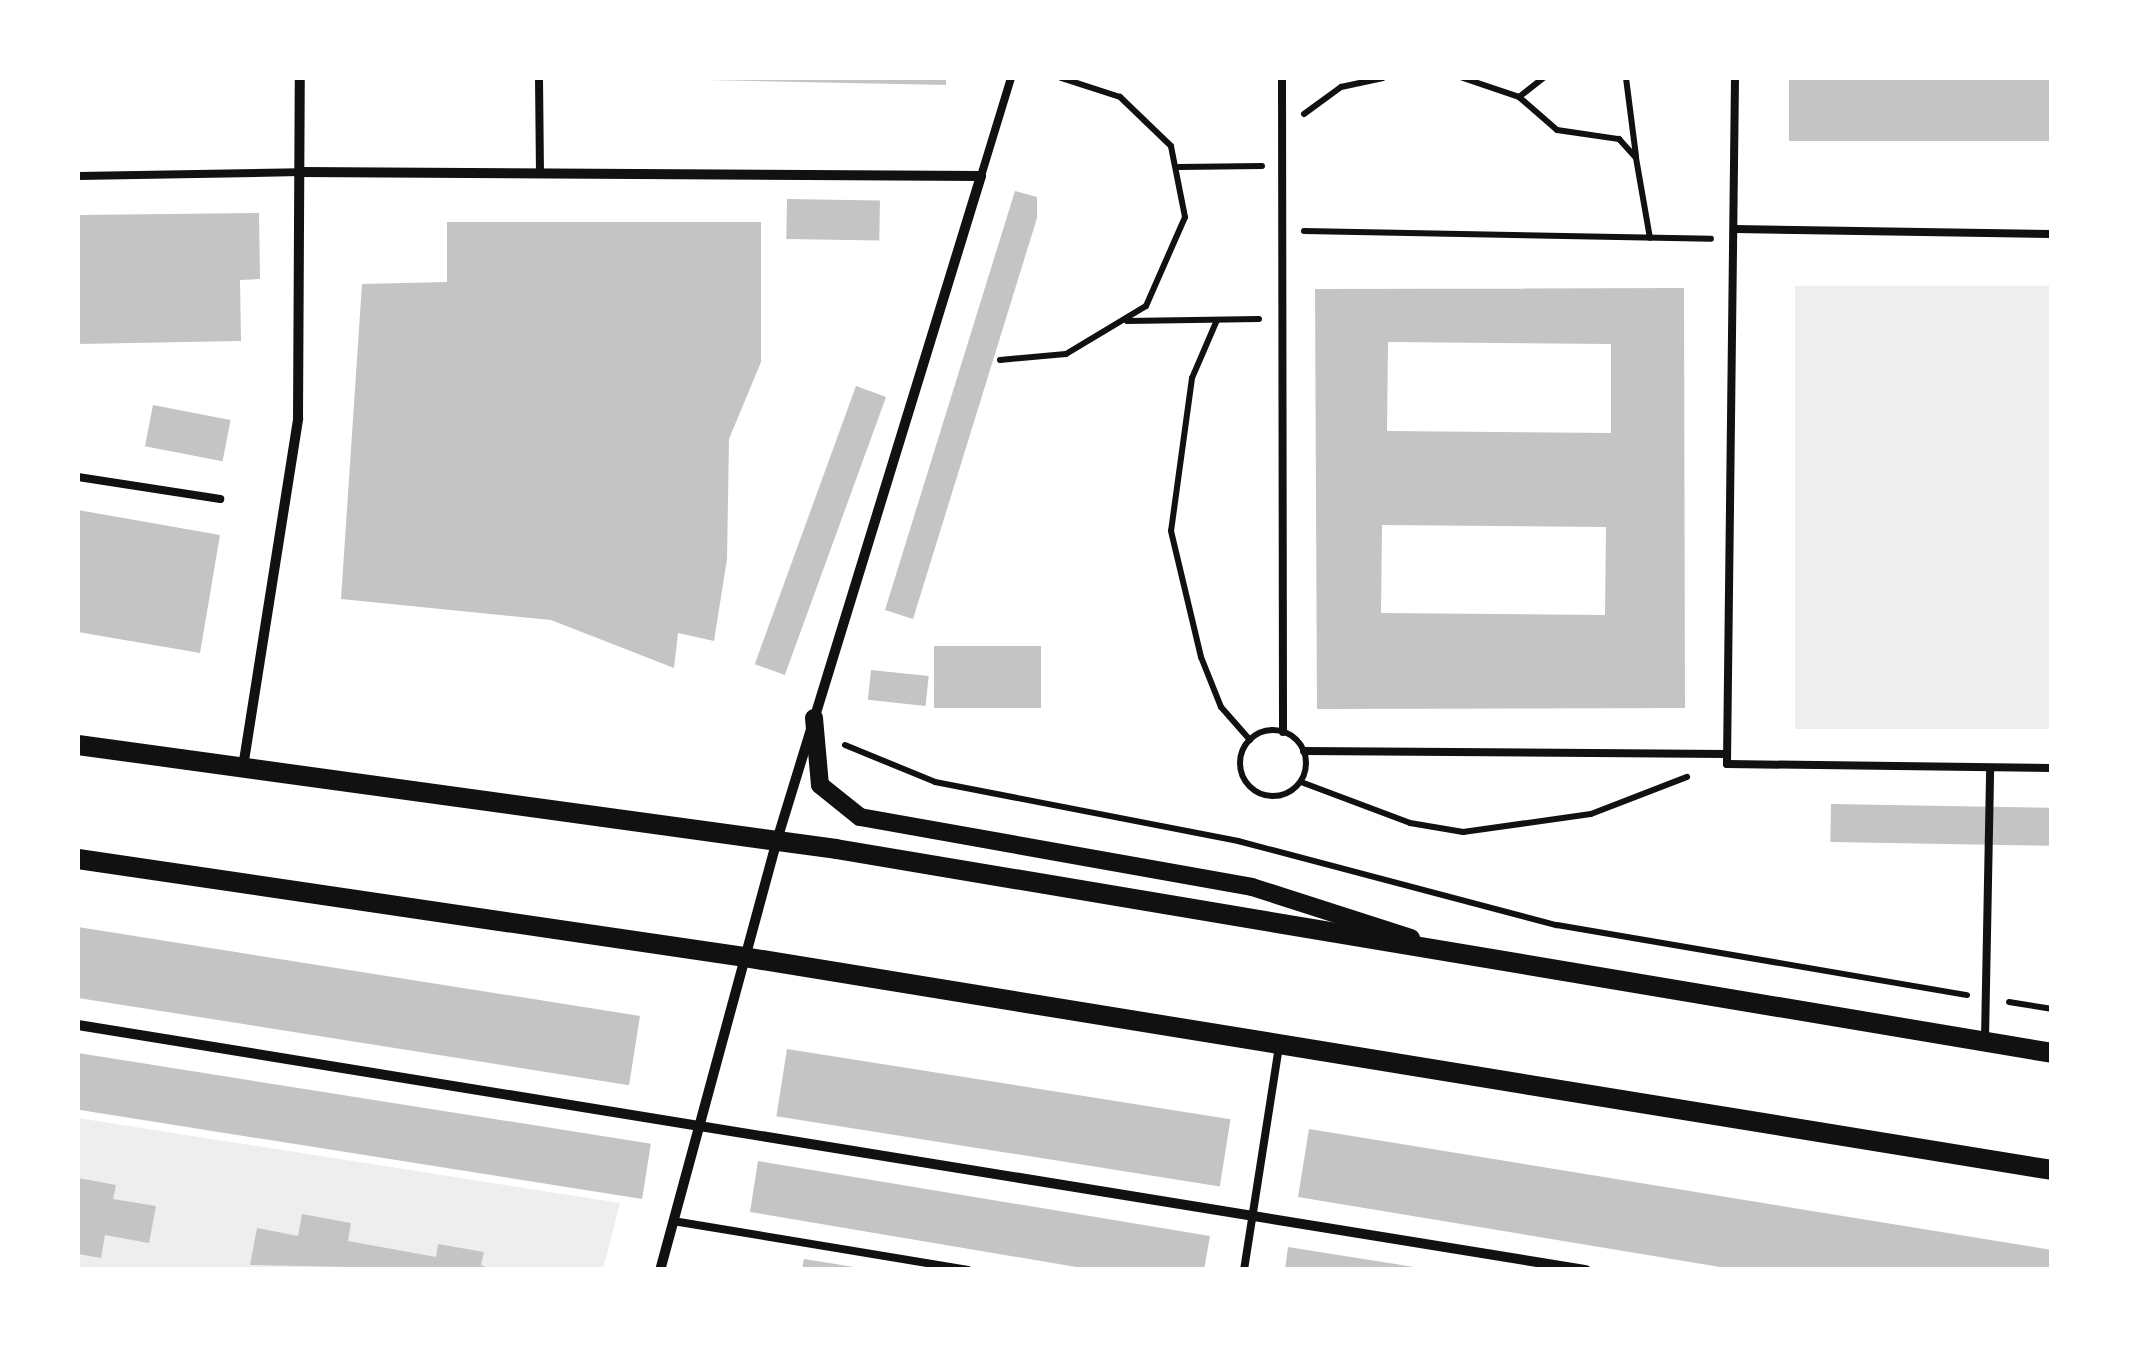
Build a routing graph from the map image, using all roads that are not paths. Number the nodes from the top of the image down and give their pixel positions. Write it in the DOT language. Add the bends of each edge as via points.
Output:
graph roads {
  1 [pos="300,78"];
  2 [pos="539,78"];
  3 [pos="1011,78"];
  4 [pos="1282,78"];
  5 [pos="1735,78"];
  6 [pos="300,172"];
  7 [pos="540,174"];
  8 [pos="78,176"];
  9 [pos="980,176"];
  10 [pos="1734,229"];
  11 [pos="2052,234"];
  12 [pos="78,476"];
  13 [pos="220,500"];
  14 [pos="814,718"];
  15 [pos="1283,732"];
  16 [pos="78,746"];
  17 [pos="1304,751"];
  18 [pos="1727,754"];
  19 [pos="242,768"];
  20 [pos="1990,768"];
  21 [pos="2052,768"];
  22 [pos="776,840"];
  23 [pos="78,859"];
  24 [pos="1460,954"];
  25 [pos="744,956"];
  26 [pos="78,1025"];
  27 [pos="1985,1042"];
  28 [pos="1280,1043"];
  29 [pos="2052,1053"];
  30 [pos="699,1126"];
  31 [pos="2052,1170"];
  32 [pos="1252,1216"];
  33 [pos="673,1221"];
  34 [pos="660,1270"];
  35 [pos="968,1270"];
  36 [pos="1244,1270"];
  37 [pos="1586,1270"];
  1 -- 6 [label="street"];
  2 -- 7 [label="lane"];
  3 -- 9 [label="lane"];
  4 -- 15 [label="lane"];
  5 -- 10 [label="lane"];
  6 -- 7 [label="street"];
  6 -- 8 [label="lane"];
  6 -- 19 [label="street" via="298,418"];
  7 -- 9 [label="street"];
  9 -- 14 [label="street"];
  10 -- 11 [label="lane"];
  10 -- 18 [label="lane"];
  12 -- 13 [label="lane"];
  14 -- 22 [label="street"];
  14 -- 24 [label="street" via="820,785 860,817 1252,887"];
  16 -- 19 [label="main road"];
  17 -- 18 [label="lane"];
  18 -- 20 [label="lane" via="1727,764"];
  19 -- 22 [label="main road"];
  20 -- 21 [label="lane"];
  20 -- 27 [label="lane"];
  22 -- 24 [label="main road"];
  22 -- 25 [label="street"];
  23 -- 25 [label="main road"];
  24 -- 27 [label="main road"];
  25 -- 28 [label="main road"];
  25 -- 30 [label="street"];
  26 -- 30 [label="street"];
  27 -- 29 [label="main road"];
  28 -- 31 [label="main road"];
  28 -- 32 [label="lane"];
  30 -- 32 [label="street"];
  30 -- 33 [label="street"];
  32 -- 36 [label="lane"];
  32 -- 37 [label="street"];
  33 -- 34 [label="street"];
  33 -- 35 [label="lane"];
}
